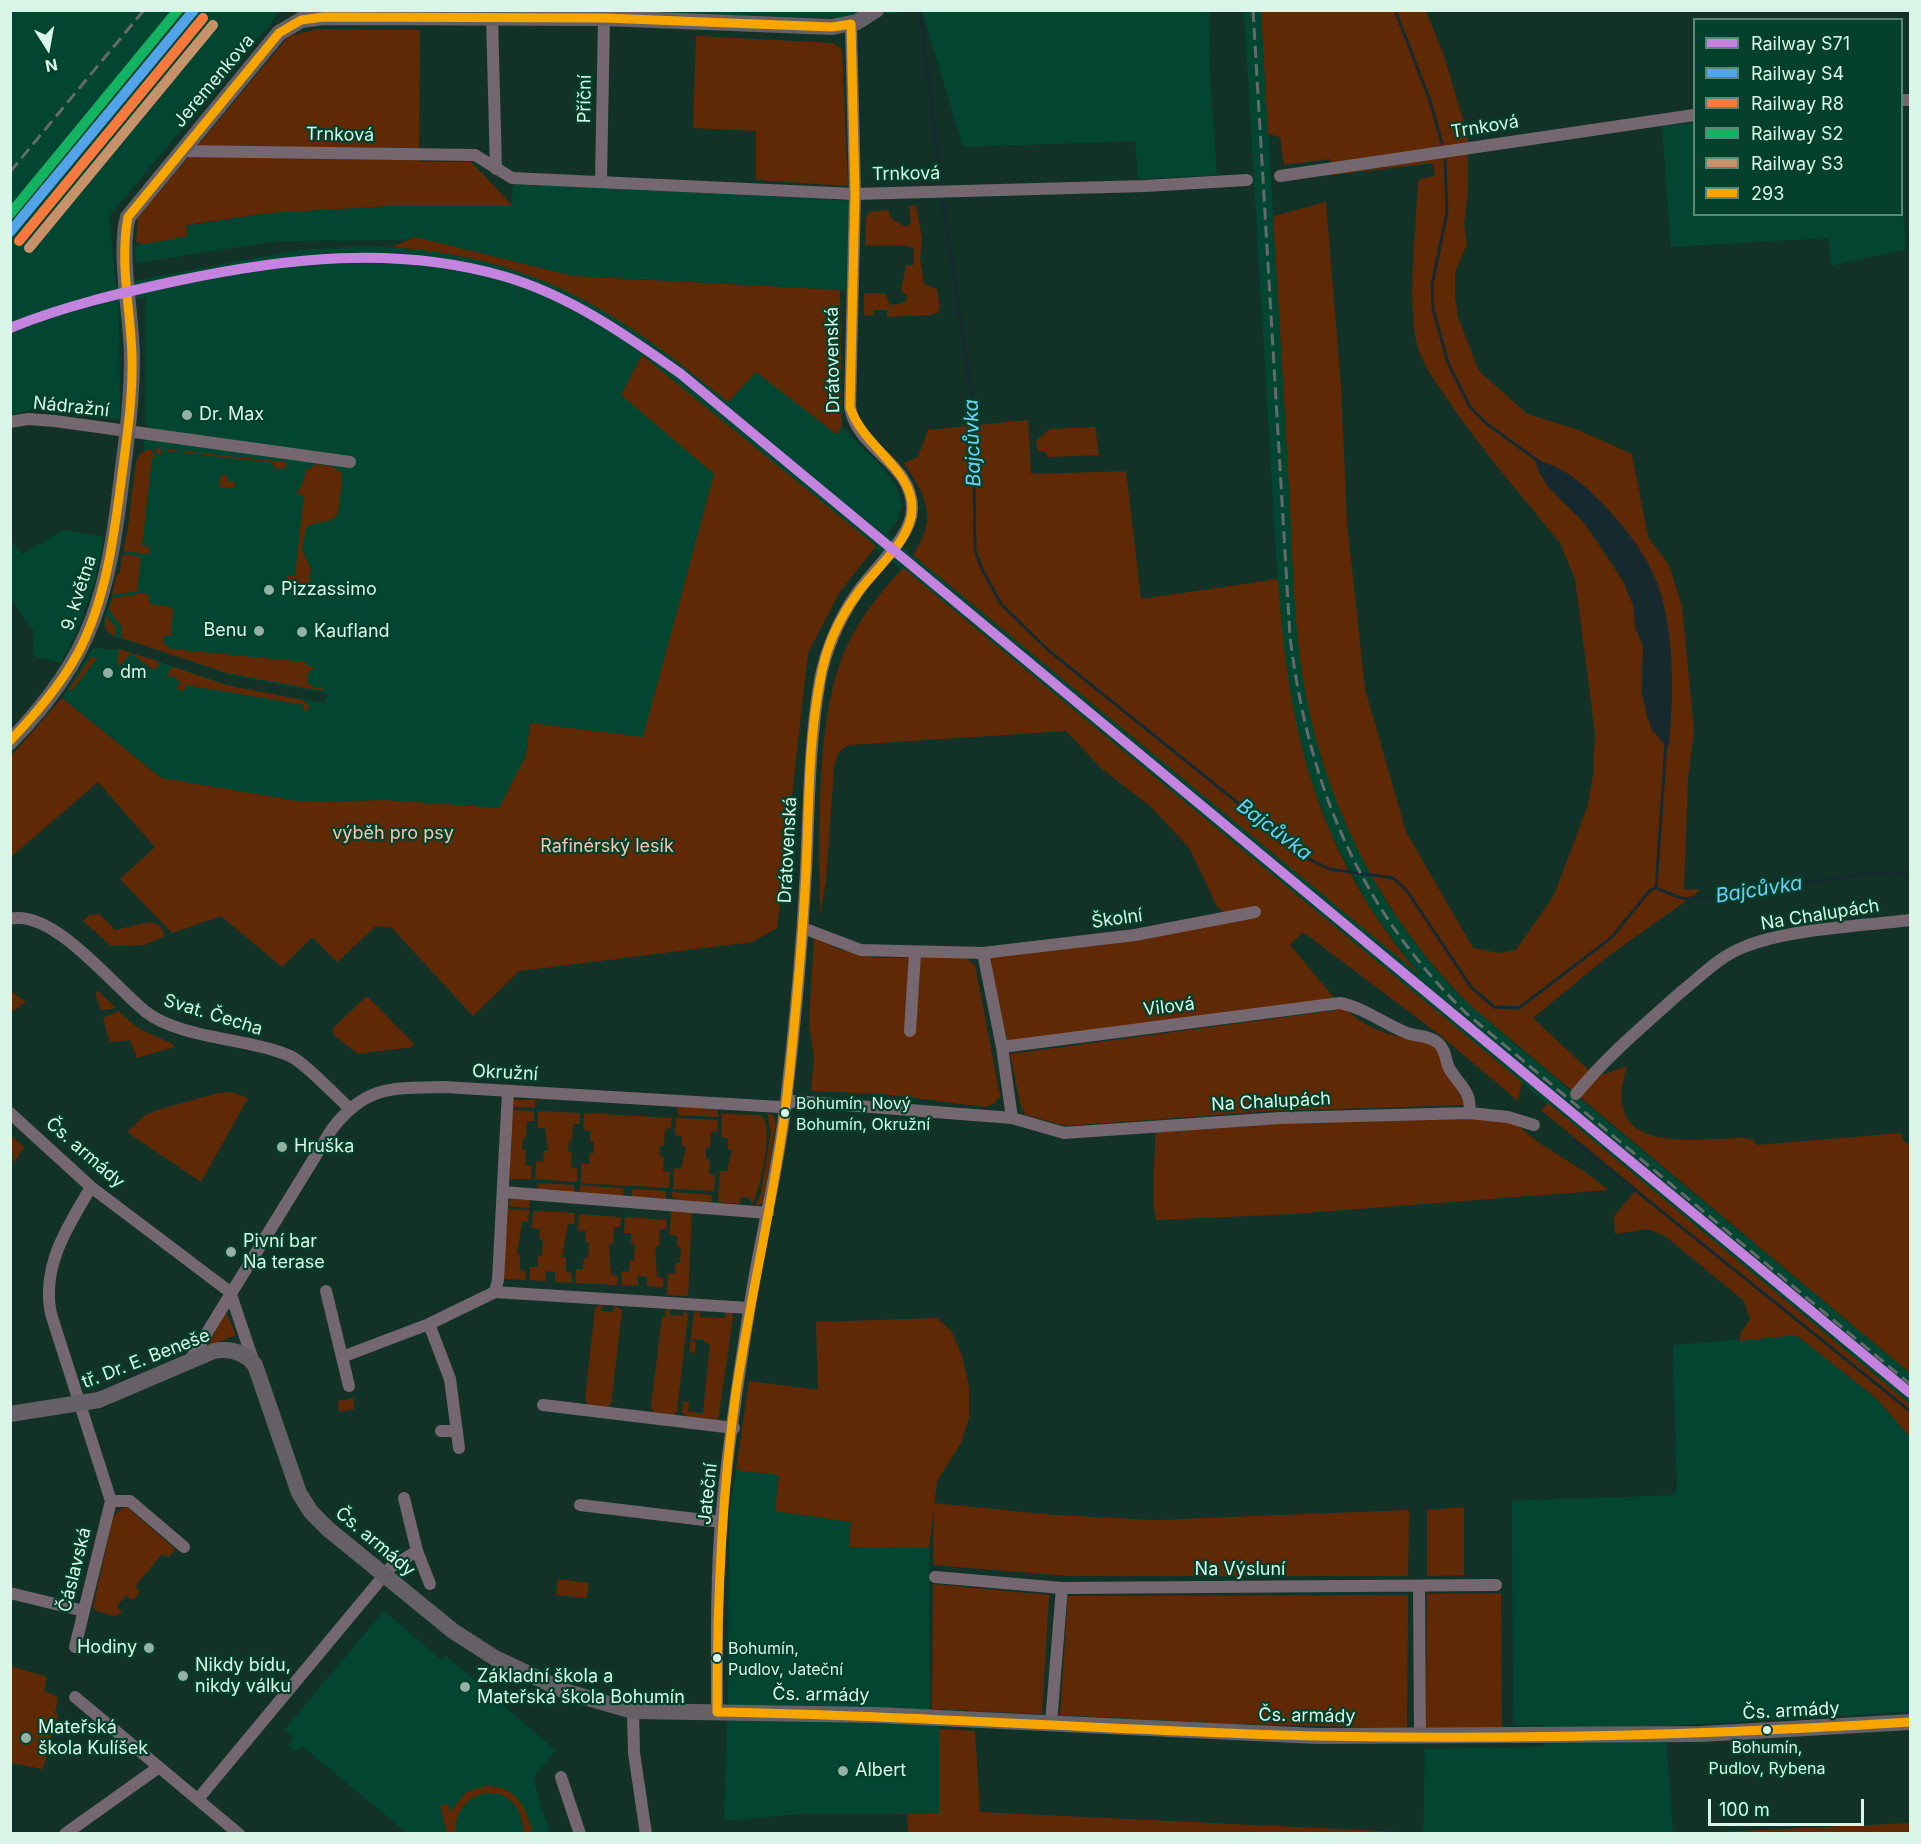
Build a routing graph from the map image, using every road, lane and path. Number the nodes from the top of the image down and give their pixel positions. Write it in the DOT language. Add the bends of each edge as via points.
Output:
graph roads {
  1 [pos="876,10"];
  2 [pos="492,17"];
  3 [pos="604,18"];
  4 [pos="851,24"];
  5 [pos="1693,115"];
  6 [pos="180,151"];
  7 [pos="496,169"];
  8 [pos="1280,176"];
  9 [pos="1247,180"];
  10 [pos="602,181"];
  11 [pos="855,194"];
  12 [pos="125,244"];
  13 [pos="10,422"];
  14 [pos="127,432"];
  15 [pos="350,462"];
  16 [pos="10,742"];
  17 [pos="1255,912"];
  18 [pos="10,919"];
  19 [pos="1911,920"];
  20 [pos="803,928"];
  21 [pos="915,953"];
  22 [pos="983,953"];
  23 [pos="910,1030"];
  24 [pos="1002,1047"];
  25 [pos="508,1091"];
  26 [pos="1576,1094"];
  27 [pos="786,1105"];
  28 [pos="349,1108"];
  29 [pos="10,1113"];
  30 [pos="1469,1113"];
  31 [pos="1012,1118"];
  32 [pos="1534,1125"];
  33 [pos="91,1187"];
  34 [pos="503,1192"];
  35 [pos="768,1213"];
  36 [pos="326,1291"];
  37 [pos="230,1292"];
  38 [pos="495,1292"];
  39 [pos="749,1308"];
  40 [pos="429,1324"];
  41 [pos="342,1357"];
  42 [pos="189,1362"];
  43 [pos="255,1365"];
  44 [pos="349,1386"];
  45 [pos="82,1404"];
  46 [pos="543,1405"];
  47 [pos="10,1414"];
  48 [pos="734,1428"];
  49 [pos="441,1431"];
  50 [pos="457,1431"];
  51 [pos="459,1448"];
  52 [pos="404,1498"];
  53 [pos="111,1501"];
  54 [pos="580,1505"];
  55 [pos="721,1522"];
  56 [pos="184,1547"];
  57 [pos="417,1551"];
  58 [pos="384,1576"];
  59 [pos="935,1577"];
  60 [pos="430,1584"];
  61 [pos="1496,1585"];
  62 [pos="1062,1588"];
  63 [pos="1419,1588"];
  64 [pos="10,1593"];
  65 [pos="84,1611"];
  66 [pos="75,1647"];
  67 [pos="75,1697"];
  68 [pos="633,1712"];
  69 [pos="717,1712"];
  70 [pos="1911,1722"];
  71 [pos="1051,1723"];
  72 [pos="1420,1737"];
  73 [pos="159,1767"];
  74 [pos="561,1777"];
  75 [pos="198,1799"];
  76 [pos="65,1833"];
  77 [pos="239,1833"];
  78 [pos="580,1833"];
  79 [pos="646,1833"];
  1 -- 4 [label="main road"];
  2 -- 3 [label="main road, Jeremenkova"];
  2 -- 6 [label="main road, Jeremenkova" via="324,17 294,23 279,33"];
  2 -- 7 [label="street"];
  3 -- 4 [label="main road, Jeremenkova" via="832,27"];
  3 -- 10 [label="street, Příční"];
  4 -- 11 [label="street, Drátovenská"];
  5 -- 8 [label="street, Trnková"];
  6 -- 7 [label="street, Trnková" via="475,155"];
  6 -- 12 [label="main road, Jeremenkova" via="130,211"];
  7 -- 10 [label="street, Trnková" via="512,178"];
  9 -- 11 [label="street, Trnková"];
  10 -- 11 [label="street, Trnková"];
  11 -- 20 [label="street, Drátovenská" via="850,407 861,436 895,467 910,492 911,516 900,538 846,611 820,677"];
  12 -- 14 [label="main road, 9. května" via="132,357"];
  13 -- 14 [label="street, Nádražní" via="38,419"];
  14 -- 15 [label="street"];
  14 -- 16 [label="main road, 9. května" via="114,547 102,598 71,666 44,705"];
  17 -- 22 [label="street, Školní" via="1135,935"];
  18 -- 28 [label="street, Svat. Čecha" via="33,920 55,930 153,1016 292,1056"];
  19 -- 26 [label="street, Na Chalupách" via="1786,937 1743,947 1711,967 1649,1020"];
  20 -- 21 [label="street, Školní" via="849,948"];
  20 -- 27 [label="street"];
  21 -- 22 [label="street, Školní"];
  21 -- 23 [label="street"];
  22 -- 24 [label="street"];
  24 -- 30 [label="street, Vilová" via="1340,1003 1359,1007 1386,1025 1439,1044 1449,1067 1468,1093"];
  24 -- 31 [label="street"];
  25 -- 27 [label="street, Okružní"];
  25 -- 28 [label="street, Okružní" via="399,1088 373,1095"];
  25 -- 34 [label="street"];
  27 -- 31 [label="street, Na Chalupách" via="794,1101"];
  27 -- 35 [label="street, Jateční"];
  28 -- 37 [label="street, Okružní"];
  29 -- 33 [label="street, Čs. armády"];
  30 -- 31 [label="street, Na Chalupách" via="1280,1118 1064,1133"];
  30 -- 32 [label="street, Na Chalupách" via="1508,1117"];
  33 -- 37 [label="street, Čs. armády"];
  33 -- 45 [label="street" via="56,1253 49,1288 51,1314"];
  34 -- 35 [label="street"];
  34 -- 38 [label="street"];
  35 -- 39 [label="street, Jateční"];
  36 -- 41 [label="street"];
  37 -- 42 [label="street, Okružní"];
  37 -- 43 [label="street, Čs. armády"];
  38 -- 39 [label="street"];
  38 -- 40 [label="street"];
  39 -- 48 [label="street, Jateční"];
  40 -- 41 [label="street"];
  40 -- 50 [label="street" via="450,1379"];
  41 -- 44 [label="street"];
  42 -- 43 [label="main road, tř. Dr. E. Beneše" via="230,1350"];
  42 -- 45 [label="main road, tř. Dr. E. Beneše"];
  43 -- 58 [label="main road, Čs. armády" via="306,1505"];
  45 -- 47 [label="main road, tř. Dr. E. Beneše"];
  45 -- 53 [label="street"];
  46 -- 48 [label="street"];
  48 -- 55 [label="street, Jateční"];
  49 -- 50 [label="street"];
  50 -- 51 [label="street"];
  52 -- 57 [label="street"];
  53 -- 56 [label="street" via="130,1502"];
  53 -- 65 [label="street, Čáslavská"];
  54 -- 55 [label="street"];
  55 -- 69 [label="street, Jateční"];
  57 -- 58 [label="street" via="395,1563"];
  57 -- 60 [label="street"];
  58 -- 68 [label="main road, Čs. armády" via="431,1616 495,1658 567,1692"];
  58 -- 75 [label="street"];
  59 -- 62 [label="street, Na Výsluní"];
  61 -- 63 [label="street, Na Výsluní"];
  62 -- 63 [label="street, Na Výsluní"];
  62 -- 71 [label="street"];
  63 -- 72 [label="street"];
  64 -- 65 [label="street"];
  65 -- 66 [label="street, Čáslavská"];
  67 -- 73 [label="street"];
  68 -- 69 [label="main road, Čs. armády"];
  68 -- 79 [label="street" via="634,1753"];
  69 -- 71 [label="main road, Čs. armády"];
  70 -- 72 [label="main road, Čs. armády" via="1731,1733"];
  71 -- 72 [label="main road, Čs. armády" via="1248,1734"];
  73 -- 75 [label="street"];
  73 -- 76 [label="street"];
  74 -- 78 [label="street"];
  75 -- 77 [label="street"];
}
